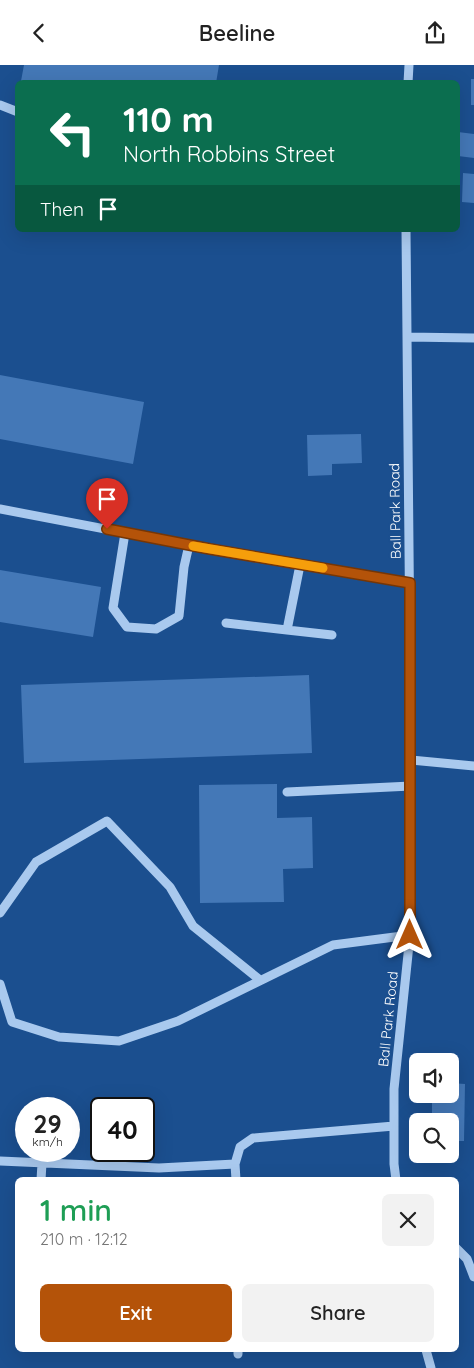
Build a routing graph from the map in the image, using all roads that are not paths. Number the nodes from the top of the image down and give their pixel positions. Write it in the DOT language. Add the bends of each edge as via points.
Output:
graph roads {
  1 [pos="409,65"];
  2 [pos="408,80"];
  3 [pos="0,105"];
  4 [pos="15,111"];
  5 [pos="406,232"];
  6 [pos="407,337"];
  7 [pos="474,338"];
  8 [pos="0,509"];
  9 [pos="125,533"];
  10 [pos="189,545"];
  11 [pos="300,565"];
  12 [pos="410,583"];
  13 [pos="226,623"];
  14 [pos="287,630"];
  15 [pos="332,635"];
  16 [pos="411,760"];
  17 [pos="474,766"];
  18 [pos="411,786"];
  19 [pos="287,792"];
  20 [pos="0,913"];
  21 [pos="410,935"];
  22 [pos="260,980"];
  23 [pos="0,984"];
  24 [pos="394,1126"];
  25 [pos="0,1161"];
  26 [pos="42,1163"];
  27 [pos="235,1164"];
  28 [pos="41,1177"];
  29 [pos="236,1177"];
  30 [pos="396,1177"];
  31 [pos="459,1251"];
  32 [pos="474,1277"];
  33 [pos="427,1352"];
  34 [pos="431,1368"];
  1 -- 2 [label="street"];
  3 -- 4 [label="street"];
  5 -- 6 [label="street, Ball Park Road"];
  6 -- 7 [label="street"];
  6 -- 12 [label="street, Ball Park Road"];
  8 -- 9 [label="street"];
  9 -- 10 [label="street"];
  9 -- 10 [label="street" via="113,609 126,627 156,629 179,616"];
  10 -- 11 [label="street"];
  11 -- 12 [label="street"];
  11 -- 14 [label="street"];
  12 -- 16 [label="street, Ball Park Road"];
  13 -- 14 [label="street"];
  14 -- 15 [label="street"];
  16 -- 17 [label="street"];
  16 -- 18 [label="street, Ball Park Road"];
  18 -- 19 [label="street"];
  18 -- 21 [label="street, Ball Park Road"];
  20 -- 22 [label="street" via="36,862 106,821 170,887 193,926"];
  21 -- 22 [label="street" via="333,945"];
  21 -- 24 [label="street, Ball Park Road" via="394,1089"];
  22 -- 23 [label="street" via="178,1021 120,1041 59,1037 12,1022"];
  24 -- 27 [label="street" via="253,1138 240,1147"];
  24 -- 30 [label="street, Ball Park Road"];
  25 -- 26 [label="street"];
  26 -- 27 [label="street" via="159,1168"];
  26 -- 28 [label="street"];
  27 -- 29 [label="street"];
  31 -- 32 [label="street" via="467,1259"];
  33 -- 34 [label="street"];
}
